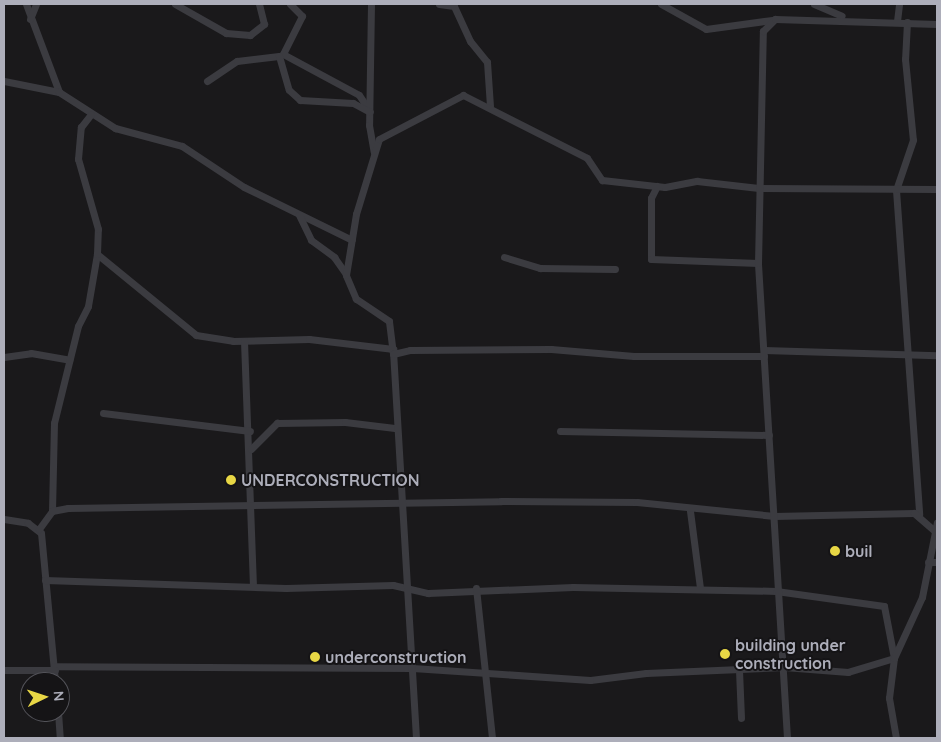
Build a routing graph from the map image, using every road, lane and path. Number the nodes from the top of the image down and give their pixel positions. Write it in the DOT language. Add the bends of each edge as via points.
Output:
graph roads {
  1 [pos="26,4"];
  2 [pos="36,4"];
  3 [pos="175,4"];
  4 [pos="259,4"];
  5 [pos="290,4"];
  6 [pos="371,4"];
  7 [pos="439,4"];
  8 [pos="660,4"];
  9 [pos="814,4"];
  10 [pos="899,4"];
  11 [pos="453,5"];
  12 [pos="847,18"];
  13 [pos="30,19"];
  14 [pos="775,19"];
  15 [pos="897,21"];
  16 [pos="906,22"];
  17 [pos="937,24"];
  18 [pos="207,80"];
  19 [pos="4,81"];
  20 [pos="59,92"];
  21 [pos="490,106"];
  22 [pos="370,112"];
  23 [pos="91,114"];
  24 [pos="374,155"];
  25 [pos="657,186"];
  26 [pos="759,188"];
  27 [pos="896,190"];
  28 [pos="937,190"];
  29 [pos="299,215"];
  30 [pos="352,240"];
  31 [pos="97,254"];
  32 [pos="504,257"];
  33 [pos="758,263"];
  34 [pos="615,269"];
  35 [pos="346,273"];
  36 [pos="244,341"];
  37 [pos="393,351"];
  38 [pos="764,353"];
  39 [pos="907,355"];
  40 [pos="937,355"];
  41 [pos="4,357"];
  42 [pos="69,360"];
  43 [pos="103,413"];
  44 [pos="395,428"];
  45 [pos="250,431"];
  46 [pos="560,431"];
  47 [pos="769,435"];
  48 [pos="251,450"];
  49 [pos="253,502"];
  50 [pos="404,504"];
  51 [pos="52,511"];
  52 [pos="690,511"];
  53 [pos="919,514"];
  54 [pos="774,516"];
  55 [pos="4,519"];
  56 [pos="936,525"];
  57 [pos="39,529"];
  58 [pos="928,562"];
  59 [pos="937,562"];
  60 [pos="45,580"];
  61 [pos="253,586"];
  62 [pos="408,588"];
  63 [pos="476,588"];
  64 [pos="700,588"];
  65 [pos="776,592"];
  66 [pos="894,658"];
  67 [pos="54,668"];
  68 [pos="412,668"];
  69 [pos="784,668"];
  70 [pos="4,670"];
  71 [pos="739,670"];
  72 [pos="55,672"];
  73 [pos="485,673"];
  74 [pos="741,718"];
  75 [pos="59,722"];
  76 [pos="60,738"];
  77 [pos="416,738"];
  78 [pos="492,738"];
  79 [pos="787,738"];
  80 [pos="896,738"];
  1 -- 13 [label="street"];
  2 -- 13 [label="street"];
  3 -- 4 [label="street" via="226,33 250,35 264,24"];
  5 -- 22 [label="street" via="302,16 283,54 359,95"];
  6 -- 22 [label="street"];
  7 -- 11 [label="street"];
  8 -- 14 [label="street" via="706,29"];
  9 -- 12 [label="street"];
  10 -- 15 [label="street"];
  11 -- 21 [label="street" via="486,62"];
  12 -- 14 [label="street"];
  12 -- 15 [label="street"];
  13 -- 20 [label="street"];
  14 -- 26 [label="street" via="763,31"];
  15 -- 16 [label="street"];
  16 -- 17 [label="street"];
  16 -- 27 [label="street" via="905,60 913,140"];
  18 -- 22 [label="street" via="237,61 279,56 289,90 300,100 353,103"];
  19 -- 20 [label="street"];
  20 -- 23 [label="street"];
  21 -- 24 [label="street" via="466,95 458,97 382,137"];
  21 -- 25 [label="street" via="587,158 601,179"];
  22 -- 24 [label="street"];
  23 -- 29 [label="street" via="124,132 186,147 244,187"];
  23 -- 31 [label="street" via="80,127 78,159 98,229"];
  24 -- 30 [label="street"];
  25 -- 26 [label="street" via="697,181"];
  25 -- 33 [label="street" via="649,221 651,259"];
  26 -- 27 [label="street"];
  26 -- 33 [label="street"];
  27 -- 28 [label="street"];
  27 -- 39 [label="street"];
  29 -- 30 [label="street"];
  29 -- 35 [label="street" via="310,240 334,257"];
  30 -- 35 [label="street"];
  31 -- 36 [label="street" via="196,335"];
  31 -- 42 [label="street" via="88,306"];
  32 -- 34 [label="street" via="540,268"];
  33 -- 38 [label="street"];
  35 -- 37 [label="street" via="356,299 389,320"];
  36 -- 37 [label="street" via="310,339"];
  36 -- 45 [label="street"];
  37 -- 38 [label="street" via="551,349 634,356"];
  37 -- 44 [label="street"];
  38 -- 39 [label="street"];
  38 -- 47 [label="street"];
  39 -- 40 [label="street"];
  39 -- 53 [label="street"];
  41 -- 42 [label="street" via="31,353"];
  42 -- 51 [label="street" via="54,423"];
  43 -- 45 [label="street"];
  44 -- 48 [label="street" via="337,421 277,424"];
  44 -- 50 [label="street"];
  45 -- 48 [label="street"];
  46 -- 47 [label="street"];
  47 -- 54 [label="street"];
  48 -- 49 [label="street"];
  49 -- 50 [label="street"];
  49 -- 51 [label="street"];
  49 -- 61 [label="street"];
  50 -- 52 [label="street" via="637,502"];
  50 -- 62 [label="street"];
  51 -- 57 [label="street"];
  52 -- 54 [label="street"];
  52 -- 64 [label="street"];
  53 -- 54 [label="street"];
  53 -- 56 [label="street"];
  54 -- 65 [label="street"];
  55 -- 57 [label="street"];
  56 -- 58 [label="street"];
  57 -- 60 [label="street"];
  58 -- 59 [label="street"];
  58 -- 66 [label="street" via="922,597"];
  60 -- 61 [label="street"];
  60 -- 67 [label="street"];
  61 -- 62 [label="street"];
  62 -- 63 [label="street" via="428,593"];
  62 -- 68 [label="street"];
  63 -- 64 [label="street"];
  63 -- 73 [label="street"];
  64 -- 65 [label="street"];
  65 -- 66 [label="street" via="884,606"];
  65 -- 69 [label="street"];
  66 -- 69 [label="street" via="848,672"];
  66 -- 80 [label="street" via="889,698"];
  67 -- 68 [label="street" via="166,664 223,670"];
  67 -- 70 [label="street"];
  67 -- 72 [label="street"];
  68 -- 73 [label="street"];
  68 -- 77 [label="street"];
  69 -- 71 [label="street"];
  69 -- 79 [label="street"];
  71 -- 73 [label="street" via="590,680"];
  71 -- 74 [label="street"];
  73 -- 78 [label="street"];
  75 -- 76 [label="street"];
}
